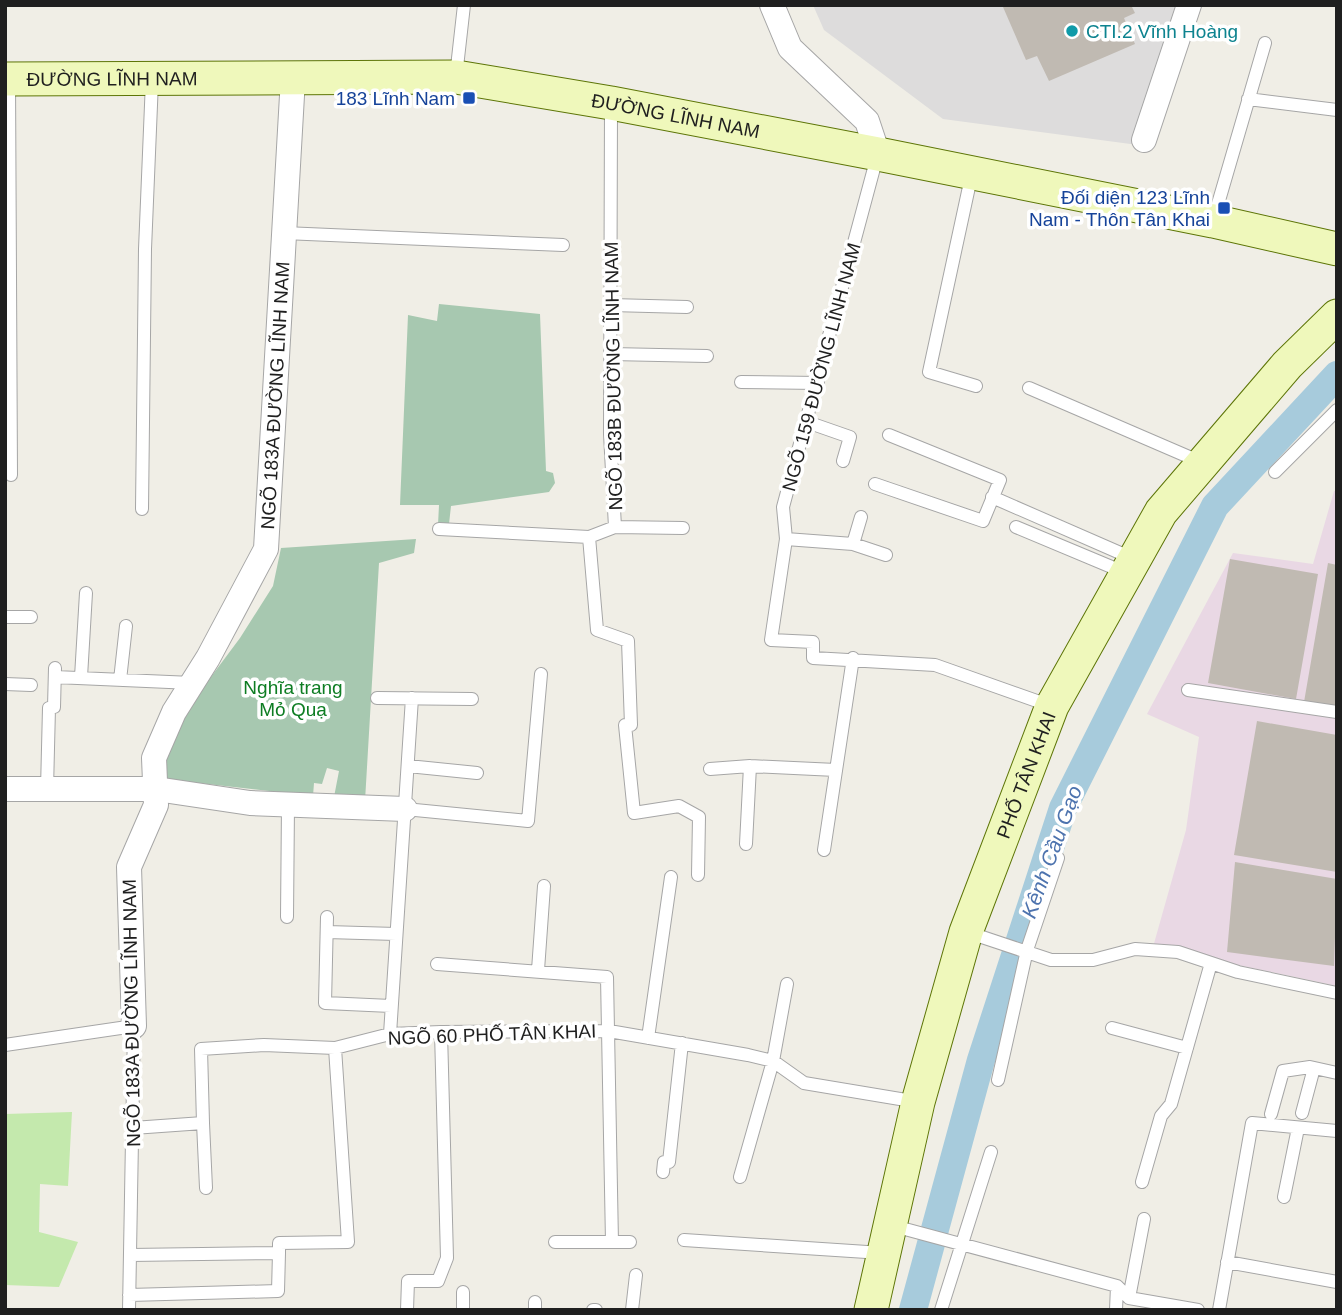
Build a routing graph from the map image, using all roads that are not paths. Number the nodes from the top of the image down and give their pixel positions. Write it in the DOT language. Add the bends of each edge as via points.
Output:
graph roads {
  1 [pos="464,5"];
  2 [pos="772,5"];
  3 [pos="1189,5"];
  4 [pos="1265,43"];
  5 [pos="456,77"];
  6 [pos="293,78"];
  7 [pos="7,79"];
  8 [pos="152,80"];
  9 [pos="1248,99"];
  10 [pos="611,103"];
  11 [pos="1337,110"];
  12 [pos="1144,139"];
  13 [pos="878,154"];
  14 [pos="972,172"];
  15 [pos="1213,221"];
  16 [pos="284,233"];
  17 [pos="563,245"];
  18 [pos="1337,249"];
  19 [pos="611,305"];
  20 [pos="687,307"];
  21 [pos="1337,316"];
  22 [pos="611,354"];
  23 [pos="707,356"];
  24 [pos="741,382"];
  25 [pos="818,383"];
  26 [pos="976,386"];
  27 [pos="1030,388"];
  28 [pos="1337,410"];
  29 [pos="807,422"];
  30 [pos="890,435"];
  31 [pos="844,461"];
  32 [pos="1203,463"];
  33 [pos="1275,472"];
  34 [pos="11,475"];
  35 [pos="875,484"];
  36 [pos="992,498"];
  37 [pos="142,509"];
  38 [pos="861,517"];
  39 [pos="615,527"];
  40 [pos="1016,527"];
  41 [pos="683,528"];
  42 [pos="439,529"];
  43 [pos="589,537"];
  44 [pos="786,539"];
  45 [pos="853,544"];
  46 [pos="886,555"];
  47 [pos="1131,566"];
  48 [pos="86,593"];
  49 [pos="5,617"];
  50 [pos="31,617"];
  51 [pos="126,626"];
  52 [pos="853,658"];
  53 [pos="541,674"];
  54 [pos="81,677"];
  55 [pos="120,680"];
  56 [pos="193,683"];
  57 [pos="5,684"];
  58 [pos="31,685"];
  59 [pos="1188,690"];
  60 [pos="377,698"];
  61 [pos="412,698"];
  62 [pos="472,699"];
  63 [pos="1052,706"];
  64 [pos="1337,712"];
  65 [pos="408,766"];
  66 [pos="750,766"];
  67 [pos="710,769"];
  68 [pos="836,771"];
  69 [pos="477,773"];
  70 [pos="5,789"];
  71 [pos="47,789"];
  72 [pos="156,789"];
  73 [pos="288,805"];
  74 [pos="405,809"];
  75 [pos="746,844"];
  76 [pos="824,850"];
  77 [pos="1058,858"];
  78 [pos="698,874"];
  79 [pos="671,877"];
  80 [pos="544,886"];
  81 [pos="287,917"];
  82 [pos="327,917"];
  83 [pos="327,932"];
  84 [pos="396,934"];
  85 [pos="977,935"];
  86 [pos="1025,949"];
  87 [pos="1211,963"];
  88 [pos="437,964"];
  89 [pos="538,970"];
  90 [pos="787,984"];
  91 [pos="1337,993"];
  92 [pos="391,1006"];
  93 [pos="134,1026"];
  94 [pos="1112,1028"];
  95 [pos="609,1031"];
  96 [pos="441,1032"];
  97 [pos="390,1034"];
  98 [pos="648,1038"];
  99 [pos="681,1043"];
  100 [pos="5,1045"];
  101 [pos="335,1048"];
  102 [pos="1186,1048"];
  103 [pos="773,1061"];
  104 [pos="1314,1068"];
  105 [pos="1337,1073"];
  106 [pos="998,1080"];
  107 [pos="918,1102"];
  108 [pos="1302,1113"];
  109 [pos="1271,1114"];
  110 [pos="204,1123"];
  111 [pos="133,1128"];
  112 [pos="1298,1128"];
  113 [pos="1337,1131"];
  114 [pos="990,1152"];
  115 [pos="663,1172"];
  116 [pos="740,1177"];
  117 [pos="1142,1182"];
  118 [pos="206,1188"];
  119 [pos="1284,1197"];
  120 [pos="1144,1219"];
  121 [pos="893,1236"];
  122 [pos="684,1240"];
  123 [pos="555,1242"];
  124 [pos="612,1242"];
  125 [pos="630,1242"];
  126 [pos="960,1242"];
  127 [pos="279,1252"];
  128 [pos="130,1255"];
  129 [pos="1227,1262"];
  130 [pos="636,1275"];
  131 [pos="1337,1282"];
  132 [pos="1117,1286"];
  133 [pos="463,1292"];
  134 [pos="129,1295"];
  135 [pos="1129,1298"];
  136 [pos="129,1310"];
  137 [pos="407,1310"];
  138 [pos="463,1310"];
  139 [pos="632,1310"];
  140 [pos="871,1310"];
  141 [pos="942,1310"];
  142 [pos="1116,1310"];
  143 [pos="1198,1310"];
  144 [pos="1219,1310"];
  1 -- 5 [label="lane"];
  2 -- 13 [label="street" via="790,48 867,121"];
  3 -- 12 [label="street"];
  4 -- 9 [label="lane"];
  5 -- 6 [label="main road, ĐƯỜNG LĨNH NAM"];
  5 -- 10 [label="main road, ĐƯỜNG LĨNH NAM"];
  6 -- 8 [label="main road, ĐƯỜNG LĨNH NAM"];
  6 -- 16 [label="street, NGÕ 183A ĐƯỜNG LĨNH NAM"];
  7 -- 8 [label="main road, ĐƯỜNG LĨNH NAM"];
  7 -- 34 [label="lane"];
  8 -- 37 [label="lane"];
  9 -- 11 [label="lane"];
  9 -- 15 [label="lane"];
  10 -- 13 [label="main road, ĐƯỜNG LĨNH NAM"];
  10 -- 19 [label="lane, NGÕ 183B ĐƯỜNG LĨNH NAM"];
  13 -- 14 [label="main road, ĐƯỜNG LĨNH NAM"];
  13 -- 25 [label="lane, NGÕ 159 ĐƯỜNG LĨNH NAM"];
  14 -- 15 [label="main road, ĐƯỜNG LĨNH NAM"];
  14 -- 26 [label="lane" via="929,372"];
  15 -- 18 [label="main road, ĐƯỜNG LĨNH NAM"];
  16 -- 17 [label="lane"];
  16 -- 56 [label="street, NGÕ 183A ĐƯỜNG LĨNH NAM" via="266,549"];
  19 -- 20 [label="lane"];
  19 -- 22 [label="lane, NGÕ 183B ĐƯỜNG LĨNH NAM"];
  21 -- 32 [label="main road, PHỐ TÂN KHAI" via="1287,365"];
  22 -- 23 [label="lane"];
  22 -- 39 [label="lane, NGÕ 183B ĐƯỜNG LĨNH NAM"];
  24 -- 25 [label="lane"];
  25 -- 29 [label="lane, NGÕ 159 ĐƯỜNG LĨNH NAM"];
  27 -- 32 [label="lane"];
  28 -- 33 [label="lane"];
  29 -- 31 [label="lane" via="850,437"];
  29 -- 44 [label="lane, NGÕ 159 ĐƯỜNG LĨNH NAM" via="783,506"];
  30 -- 36 [label="lane" via="1000,480"];
  32 -- 47 [label="main road, PHỐ TÂN KHAI" via="1161,512"];
  35 -- 36 [label="lane" via="983,521"];
  36 -- 47 [label="lane"];
  38 -- 45 [label="lane"];
  39 -- 41 [label="lane"];
  39 -- 43 [label="lane, NGÕ 183B ĐƯỜNG LĨNH NAM"];
  40 -- 47 [label="lane"];
  42 -- 43 [label="lane"];
  43 -- 78 [label="lane" via="597,630 628,641 631,725 625,725 634,813 679,806 699,817"];
  44 -- 45 [label="lane"];
  44 -- 52 [label="lane, NGÕ 159 ĐƯỜNG LĨNH NAM" via="771,640 813,642 813,658"];
  45 -- 46 [label="lane"];
  47 -- 63 [label="main road, PHỐ TÂN KHAI"];
  48 -- 54 [label="lane"];
  49 -- 50 [label="lane"];
  51 -- 55 [label="lane"];
  52 -- 63 [label="lane" via="935,665"];
  52 -- 68 [label="lane"];
  53 -- 74 [label="lane" via="528,821"];
  54 -- 55 [label="lane"];
  54 -- 71 [label="lane" via="55,672 54,707 49,708"];
  55 -- 56 [label="lane"];
  56 -- 72 [label="street, NGÕ 183A ĐƯỜNG LĨNH NAM" via="154,758"];
  57 -- 58 [label="lane"];
  59 -- 64 [label="lane"];
  60 -- 61 [label="lane"];
  61 -- 62 [label="lane"];
  61 -- 65 [label="lane"];
  63 -- 85 [label="main road, PHỐ TÂN KHAI"];
  65 -- 69 [label="lane"];
  65 -- 74 [label="lane"];
  66 -- 67 [label="lane"];
  66 -- 68 [label="lane"];
  66 -- 75 [label="lane"];
  68 -- 76 [label="lane"];
  70 -- 71 [label="street"];
  71 -- 72 [label="street"];
  72 -- 73 [label="street"];
  72 -- 93 [label="street, NGÕ 183A ĐƯỜNG LĨNH NAM" via="156,805 129,867"];
  73 -- 74 [label="street"];
  73 -- 81 [label="lane"];
  74 -- 84 [label="lane"];
  77 -- 86 [label="lane"];
  79 -- 98 [label="lane"];
  80 -- 89 [label="lane"];
  82 -- 83 [label="lane"];
  83 -- 84 [label="lane"];
  83 -- 92 [label="lane" via="325,1003"];
  84 -- 92 [label="lane"];
  85 -- 86 [label="lane"];
  85 -- 107 [label="main road, PHỐ TÂN KHAI"];
  86 -- 87 [label="lane" via="1051,960 1093,960 1135,949 1178,952"];
  86 -- 106 [label="lane"];
  87 -- 91 [label="lane"];
  87 -- 102 [label="lane"];
  88 -- 89 [label="lane"];
  89 -- 95 [label="lane" via="607,977"];
  90 -- 103 [label="lane"];
  92 -- 97 [label="lane"];
  93 -- 100 [label="lane"];
  93 -- 111 [label="lane, NGÕ 183A ĐƯỜNG LĨNH NAM"];
  94 -- 102 [label="lane"];
  95 -- 96 [label="lane, NGÕ 60 PHỐ TÂN KHAI"];
  95 -- 98 [label="lane, NGÕ 60 PHỐ TÂN KHAI"];
  95 -- 124 [label="lane"];
  96 -- 97 [label="lane, NGÕ 60 PHỐ TÂN KHAI"];
  96 -- 137 [label="lane" via="447,1258 438,1281 408,1281"];
  97 -- 101 [label="lane, NGÕ 60 PHỐ TÂN KHAI"];
  98 -- 99 [label="lane, NGÕ 60 PHỐ TÂN KHAI"];
  99 -- 103 [label="lane, NGÕ 60 PHỐ TÂN KHAI"];
  99 -- 115 [label="lane" via="669,1163 664,1162"];
  101 -- 110 [label="lane, NGÕ 60 PHỐ TÂN KHAI" via="264,1045 201,1049"];
  101 -- 127 [label="lane" via="348,1242 279,1243"];
  102 -- 117 [label="lane"];
  103 -- 107 [label="lane, NGÕ 60 PHỐ TÂN KHAI" via="804,1083"];
  103 -- 116 [label="lane"];
  104 -- 105 [label="lane"];
  104 -- 108 [label="lane"];
  104 -- 109 [label="lane" via="1283,1070"];
  107 -- 121 [label="main road, PHỐ TÂN KHAI"];
  110 -- 111 [label="lane"];
  110 -- 118 [label="lane"];
  111 -- 128 [label="lane, NGÕ 183A ĐƯỜNG LĨNH NAM"];
  112 -- 113 [label="lane"];
  112 -- 119 [label="lane"];
  112 -- 129 [label="lane" via="1252,1123"];
  114 -- 126 [label="lane"];
  120 -- 135 [label="lane"];
  121 -- 122 [label="lane"];
  121 -- 126 [label="lane"];
  121 -- 140 [label="main road, PHỐ TÂN KHAI"];
  123 -- 124 [label="lane"];
  124 -- 125 [label="lane"];
  126 -- 132 [label="lane"];
  126 -- 141 [label="lane"];
  127 -- 128 [label="lane"];
  127 -- 134 [label="lane" via="278,1292"];
  128 -- 134 [label="lane, NGÕ 183A ĐƯỜNG LĨNH NAM"];
  129 -- 131 [label="lane"];
  129 -- 144 [label="lane"];
  130 -- 139 [label="lane"];
  132 -- 135 [label="lane"];
  132 -- 142 [label="lane"];
  133 -- 138 [label="lane"];
  134 -- 136 [label="lane, NGÕ 183A ĐƯỜNG LĨNH NAM"];
  135 -- 143 [label="lane"];
}
